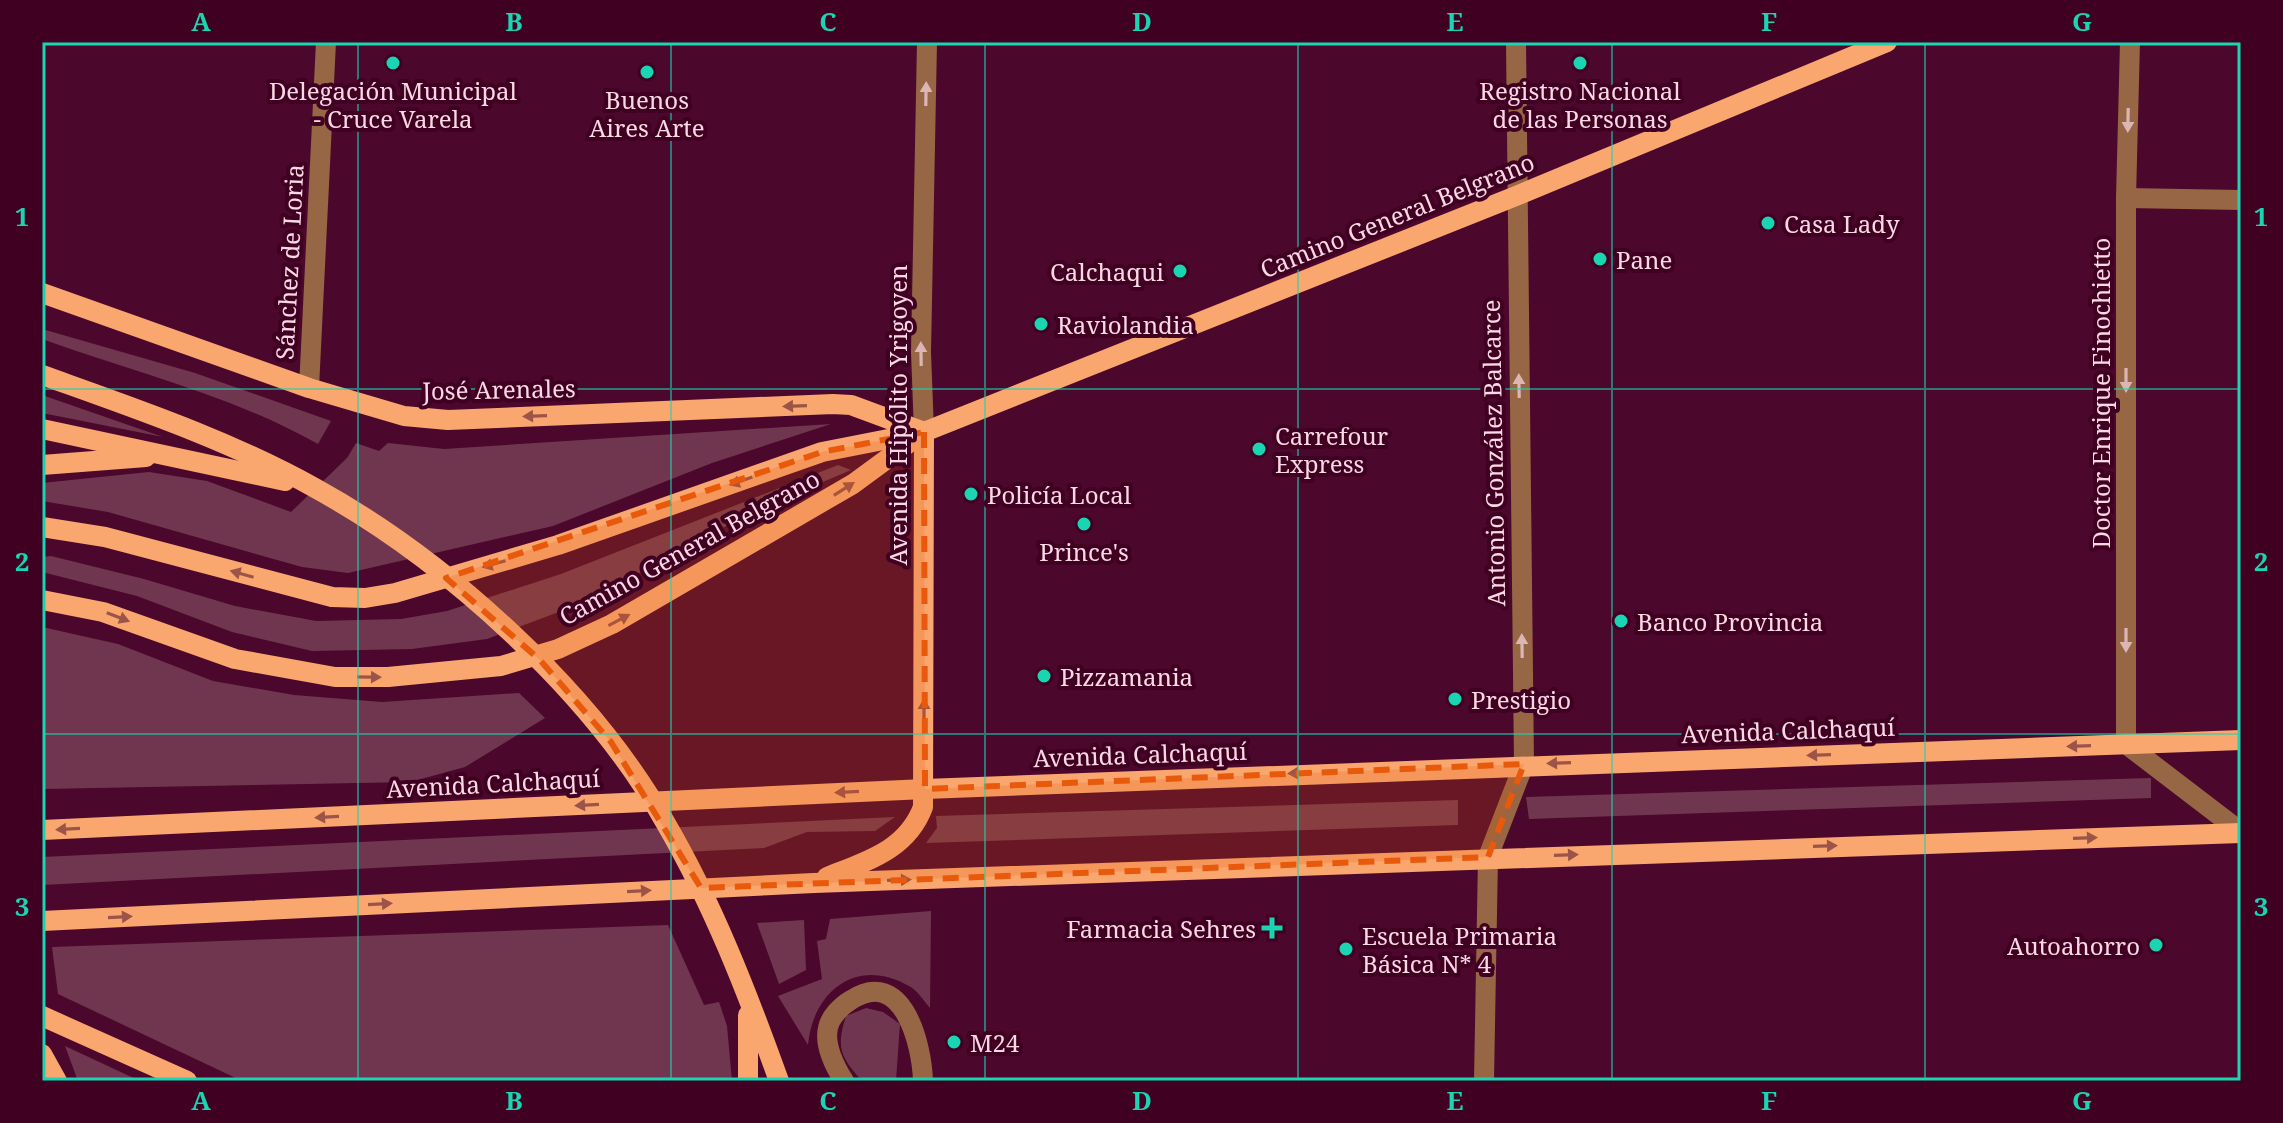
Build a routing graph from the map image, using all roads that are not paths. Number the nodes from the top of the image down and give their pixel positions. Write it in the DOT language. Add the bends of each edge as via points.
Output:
graph roads {
  1 [pos="326,42"];
  2 [pos="927,42"];
  3 [pos="1516,42"];
  4 [pos="1887,42"];
  5 [pos="2130,42"];
  6 [pos="1516,196"];
  7 [pos="2126,198"];
  8 [pos="2241,200"];
  9 [pos="42,293"];
  10 [pos="42,375"];
  11 [pos="309,388"];
  12 [pos="42,429"];
  13 [pos="924,432"];
  14 [pos="204,464"];
  15 [pos="42,465"];
  16 [pos="316,488"];
  17 [pos="42,527"];
  18 [pos="42,600"];
  19 [pos="2241,740"];
  20 [pos="2126,744"];
  21 [pos="1524,764"];
  22 [pos="925,789"];
  23 [pos="42,830"];
  24 [pos="2241,833"];
  25 [pos="1488,857"];
  26 [pos="814,883"];
  27 [pos="42,921"];
  28 [pos="745,987"];
  29 [pos="42,1016"];
  30 [pos="42,1054"];
  31 [pos="57,1081"];
  32 [pos="187,1081"];
  33 [pos="748,1081"];
  34 [pos="779,1081"];
  35 [pos="844,1081"];
  36 [pos="923,1081"];
  37 [pos="1484,1081"];
  1 -- 11 [label="street, Sánchez de Loria"];
  13 -- 2 [label="street, Avenida Hipólito Yrigoyen, one-way"];
  3 -- 6 [label="street, Antonio González Balcarce"];
  4 -- 6 [label="main road, Camino General Belgrano"];
  5 -- 7 [label="street, Doctor Enrique Finochietto, one-way"];
  6 -- 13 [label="main road, Camino General Belgrano"];
  21 -- 6 [label="street, Antonio González Balcarce, one-way"];
  7 -- 8 [label="street"];
  7 -- 20 [label="street, Doctor Enrique Finochietto, one-way"];
  9 -- 11 [label="main road, José Arenales"];
  10 -- 16 [label="main road" via="208,437"];
  13 -- 11 [label="main road, José Arenales, one-way" via="851,405 448,420 404,416"];
  12 -- 14 [label="main road"];
  13 -- 17 [label="main road, Camino General Belgrano, one-way" via="822,452 558,545 365,598 332,597 105,537"];
  18 -- 13 [label="main road, Camino General Belgrano, one-way" via="103,612 235,659 335,677 501,666 558,649 612,624 853,484"];
  22 -- 13 [label="main road, Avenida Hipólito Yrigoyen, one-way"];
  14 -- 15 [label="main road" via="127,457"];
  14 -- 16 [label="main road"];
  16 -- 28 [label="main road" via="489,612 581,705 664,818"];
  19 -- 20 [label="main road, Avenida Calchaquí"];
  20 -- 21 [label="main road, Avenida Calchaquí, one-way"];
  20 -- 24 [label="street"];
  21 -- 22 [label="main road, Avenida Calchaquí, one-way"];
  21 -- 25 [label="street, Antonio González Balcarce"];
  22 -- 23 [label="main road, Avenida Calchaquí, one-way"];
  22 -- 26 [label="main road, Avenida Hipólito Yrigoyen" via="923,807 908,837"];
  25 -- 24 [label="main road, one-way"];
  26 -- 25 [label="main road, one-way"];
  25 -- 37 [label="street"];
  27 -- 26 [label="main road, one-way"];
  28 -- 33 [label="main road"];
  28 -- 34 [label="main road"];
  29 -- 32 [label="main road"];
  30 -- 31 [label="main road"];
  35 -- 36 [label="street" via="830,1053 828,1028 838,1009 874,991 896,1000 909,1016 922,1054"];
}
